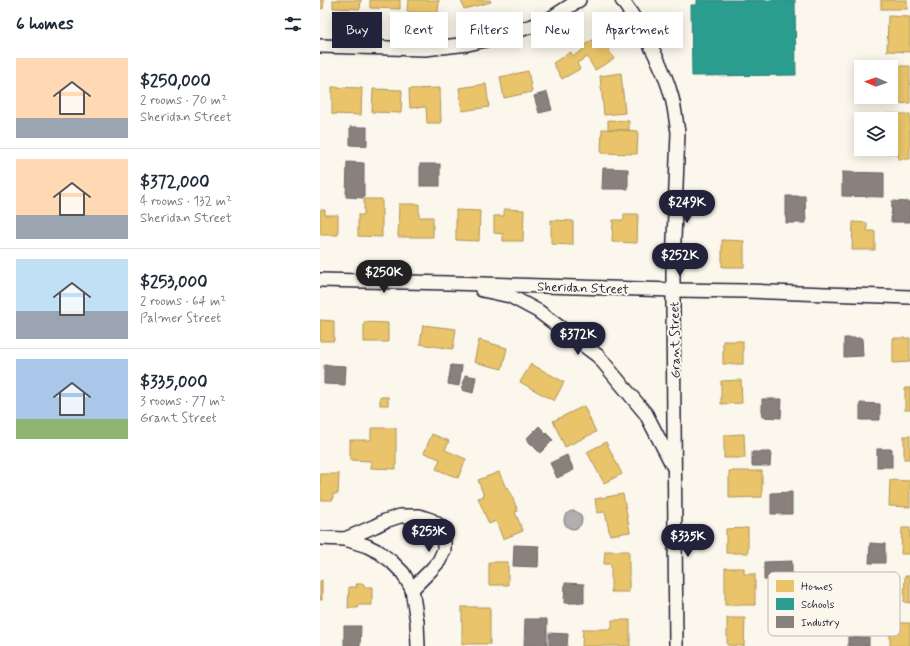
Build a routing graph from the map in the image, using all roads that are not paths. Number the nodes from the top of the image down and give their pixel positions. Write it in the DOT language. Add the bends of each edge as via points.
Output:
graph roads {
  1 [pos="579,0"];
  2 [pos="622,0"];
  3 [pos="320,46"];
  4 [pos="320,280"];
  5 [pos="449,283"];
  6 [pos="673,290"];
  7 [pos="910,297"];
  8 [pos="675,470"];
  9 [pos="320,538"];
  10 [pos="345,539"];
  11 [pos="412,589"];
  12 [pos="418,646"];
  13 [pos="676,646"];
  1 -- 3 [label="street" via="545,22 468,44 425,49"];
  2 -- 6 [label="street, Grant Street" via="638,22 661,66 675,112 678,132"];
  4 -- 5 [label="street, Sheridan Street"];
  5 -- 6 [label="street, Sheridan Street"];
  5 -- 8 [label="street, Sheridan Street" via="510,296 538,311 598,356 646,414"];
  6 -- 7 [label="street, Sheridan Street"];
  6 -- 8 [label="street, Grant Street"];
  8 -- 13 [label="street, Grant Street"];
  9 -- 10 [label="street"];
  10 -- 11 [label="street" via="379,552 403,574"];
  10 -- 11 [label="street" via="400,516 418,516 440,526 444,539 444,550 440,560"];
  11 -- 12 [label="street"];
}
